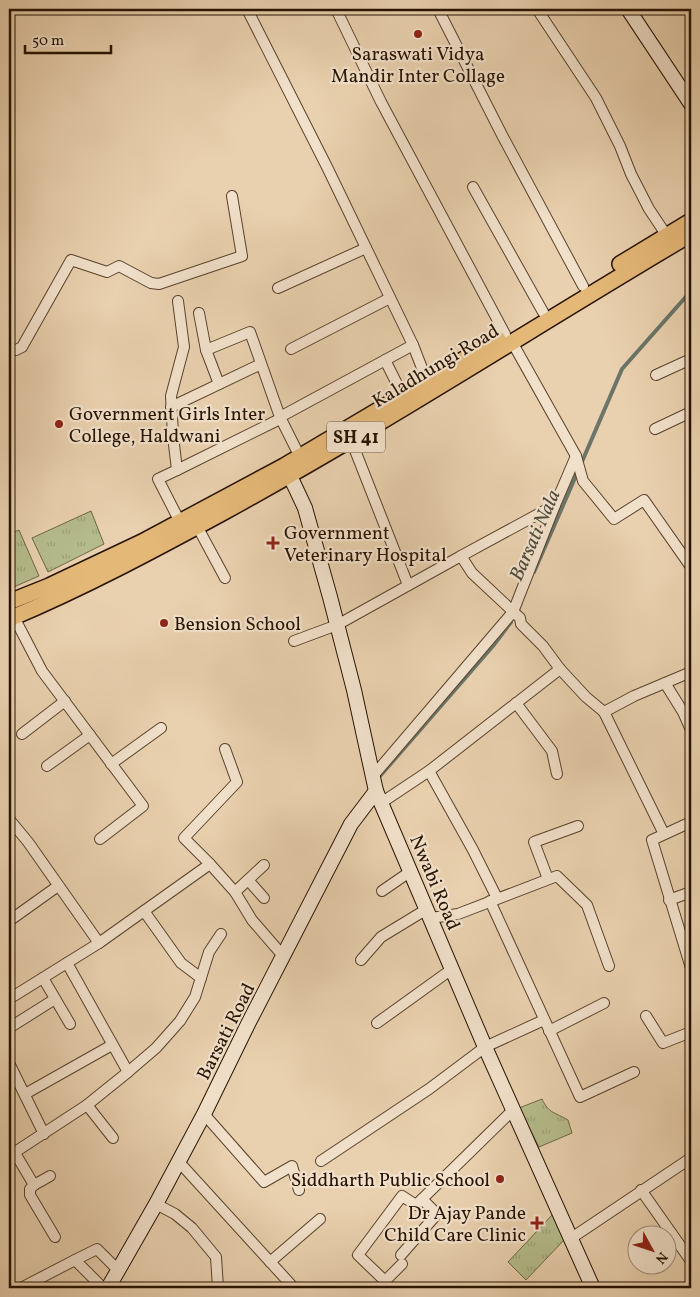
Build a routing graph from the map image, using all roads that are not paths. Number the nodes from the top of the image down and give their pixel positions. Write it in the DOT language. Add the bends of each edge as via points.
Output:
graph roads {
  1 [pos="247,9"];
  2 [pos="336,9"];
  3 [pos="438,9"];
  4 [pos="628,9"];
  5 [pos="542,11"];
  6 [pos="691,104"];
  7 [pos="473,187"];
  8 [pos="232,196"];
  9 [pos="691,221"];
  10 [pos="691,234"];
  11 [pos="670,241"];
  12 [pos="366,248"];
  13 [pos="278,288"];
  14 [pos="586,290"];
  15 [pos="390,298"];
  16 [pos="178,301"];
  17 [pos="543,312"];
  18 [pos="199,313"];
  19 [pos="508,338"];
  20 [pos="412,345"];
  21 [pos="291,349"];
  22 [pos="9,350"];
  23 [pos="206,350"];
  24 [pos="691,359"];
  25 [pos="385,360"];
  26 [pos="261,364"];
  27 [pos="656,375"];
  28 [pos="427,381"];
  29 [pos="219,384"];
  30 [pos="402,396"];
  31 [pos="171,407"];
  32 [pos="691,412"];
  33 [pos="280,418"];
  34 [pos="655,429"];
  35 [pos="351,440"];
  36 [pos="300,457"];
  37 [pos="577,459"];
  38 [pos="177,470"];
  39 [pos="287,471"];
  40 [pos="555,505"];
  41 [pos="180,522"];
  42 [pos="197,526"];
  43 [pos="461,556"];
  44 [pos="691,567"];
  45 [pos="225,578"];
  46 [pos="408,585"];
  47 [pos="9,602"];
  48 [pos="516,615"];
  49 [pos="11,618"];
  50 [pos="337,625"];
  51 [pos="294,641"];
  52 [pos="560,669"];
  53 [pos="691,672"];
  54 [pos="665,683"];
  55 [pos="65,701"];
  56 [pos="516,703"];
  57 [pos="604,712"];
  58 [pos="161,728"];
  59 [pos="691,730"];
  60 [pos="22,734"];
  61 [pos="90,735"];
  62 [pos="224,749"];
  63 [pos="111,764"];
  64 [pos="47,766"];
  65 [pos="429,771"];
  66 [pos="557,774"];
  67 [pos="373,776"];
  68 [pos="379,797"];
  69 [pos="9,819"];
  70 [pos="691,822"];
  71 [pos="578,826"];
  72 [pos="664,834"];
  73 [pos="100,839"];
  74 [pos="210,864"];
  75 [pos="264,865"];
  76 [pos="411,871"];
  77 [pos="548,879"];
  78 [pos="248,880"];
  79 [pos="58,886"];
  80 [pos="382,891"];
  81 [pos="235,892"];
  82 [pos="691,892"];
  83 [pos="264,898"];
  84 [pos="493,900"];
  85 [pos="669,900"];
  86 [pos="144,911"];
  87 [pos="429,913"];
  88 [pos="9,921"];
  89 [pos="221,934"];
  90 [pos="99,943"];
  91 [pos="284,957"];
  92 [pos="690,957"];
  93 [pos="361,960"];
  94 [pos="67,963"];
  95 [pos="609,966"];
  96 [pos="691,968"];
  97 [pos="452,969"];
  98 [pos="43,978"];
  99 [pos="201,978"];
  100 [pos="9,999"];
  101 [pos="55,999"];
  102 [pos="604,1003"];
  103 [pos="646,1016"];
  104 [pos="544,1020"];
  105 [pos="377,1023"];
  106 [pos="70,1024"];
  107 [pos="9,1028"];
  108 [pos="549,1031"];
  109 [pos="691,1032"];
  110 [pos="112,1045"];
  111 [pos="485,1047"];
  112 [pos="9,1065"];
  113 [pos="128,1072"];
  114 [pos="634,1072"];
  115 [pos="25,1094"];
  116 [pos="87,1105"];
  117 [pos="513,1110"];
  118 [pos="204,1114"];
  119 [pos="44,1134"];
  120 [pos="113,1138"];
  121 [pos="12,1155"];
  122 [pos="691,1158"];
  123 [pos="321,1161"];
  124 [pos="179,1162"];
  125 [pos="50,1176"];
  126 [pos="34,1185"];
  127 [pos="299,1190"];
  128 [pos="641,1190"];
  129 [pos="422,1199"];
  130 [pos="156,1204"];
  131 [pos="320,1219"];
  132 [pos="55,1237"];
  133 [pos="570,1239"];
  134 [pos="75,1260"];
  135 [pos="691,1261"];
  136 [pos="270,1262"];
  137 [pos="118,1270"];
  138 [pos="21,1288"];
  139 [pos="103,1288"];
  140 [pos="108,1288"];
  141 [pos="218,1288"];
  142 [pos="294,1288"];
  143 [pos="593,1288"];
  1 -- 12 [label="street"];
  2 -- 19 [label="street" via="381,102"];
  3 -- 14 [label="street"];
  4 -- 6 [label="street"];
  5 -- 11 [label="street" via="596,98 649,209"];
  7 -- 17 [label="street"];
  8 -- 22 [label="street" via="242,256 159,284 119,266 107,272 71,260 22,347"];
  9 -- 11 [label="main road, Kaladhungi Road / SH 41"];
  10 -- 11 [label="main road, Kaladhungi Road / SH 41"];
  11 -- 14 [label="main road, Kaladhungi Road / SH 41"];
  12 -- 13 [label="street"];
  12 -- 15 [label="street"];
  14 -- 17 [label="main road, Kaladhungi Road / SH 41"];
  14 -- 19 [label="main road, Kaladhungi Road / SH 41"];
  15 -- 20 [label="street"];
  15 -- 21 [label="street"];
  16 -- 31 [label="street" via="184,348"];
  17 -- 19 [label="main road, Kaladhungi Road / SH 41"];
  18 -- 23 [label="street"];
  19 -- 28 [label="main road, Kaladhungi Road / SH 41"];
  19 -- 35 [label="main road, Kaladhungi Road / SH 41" via="441,386"];
  19 -- 37 [label="street"];
  20 -- 25 [label="street"];
  20 -- 28 [label="street"];
  23 -- 26 [label="street" via="250,332"];
  23 -- 29 [label="street"];
  24 -- 27 [label="street"];
  25 -- 30 [label="street"];
  25 -- 33 [label="street"];
  26 -- 29 [label="street"];
  26 -- 33 [label="street"];
  28 -- 30 [label="main road, Kaladhungi Road / SH 41"];
  29 -- 31 [label="street"];
  30 -- 36 [label="main road, Kaladhungi Road / SH 41"];
  31 -- 38 [label="street"];
  32 -- 34 [label="street"];
  33 -- 36 [label="street"];
  33 -- 38 [label="street"];
  35 -- 39 [label="main road, Kaladhungi Road / SH 41"];
  35 -- 46 [label="street"];
  36 -- 39 [label="main road, Kaladhungi Road / SH 41"];
  37 -- 40 [label="street"];
  37 -- 44 [label="street" via="583,481 614,519 644,500"];
  38 -- 41 [label="street" via="158,479"];
  39 -- 41 [label="main road, Kaladhungi Road / SH 41"];
  39 -- 42 [label="main road, Kaladhungi Road / SH 41"];
  39 -- 50 [label="street, Nwabi Road" via="304,508"];
  40 -- 43 [label="street"];
  40 -- 48 [label="street"];
  41 -- 47 [label="main road, Kaladhungi Road / SH 41" via="58,582"];
  42 -- 45 [label="street"];
  42 -- 49 [label="main road, Kaladhungi Road / SH 41" via="112,571"];
  43 -- 46 [label="street"];
  43 -- 48 [label="street" via="472,573"];
  46 -- 50 [label="street"];
  48 -- 52 [label="street"];
  48 -- 67 [label="street"];
  49 -- 55 [label="street" via="42,671"];
  50 -- 51 [label="street"];
  50 -- 67 [label="street, Nwabi Road"];
  52 -- 56 [label="street"];
  52 -- 57 [label="street"];
  53 -- 54 [label="street"];
  54 -- 57 [label="street"];
  54 -- 59 [label="street"];
  55 -- 60 [label="street"];
  55 -- 61 [label="street"];
  56 -- 65 [label="street"];
  56 -- 66 [label="street" via="552,751"];
  57 -- 72 [label="street"];
  58 -- 63 [label="street"];
  61 -- 63 [label="street"];
  61 -- 64 [label="street"];
  62 -- 74 [label="street" via="238,782 184,838"];
  63 -- 73 [label="street" via="144,806"];
  65 -- 68 [label="street"];
  65 -- 84 [label="street" via="473,850"];
  67 -- 68 [label="street, Nwabi Road"];
  68 -- 76 [label="street, Nwabi Road"];
  68 -- 91 [label="street, Barsati Road" via="351,824"];
  69 -- 79 [label="street"];
  70 -- 72 [label="street"];
  71 -- 77 [label="street" via="534,842"];
  72 -- 85 [label="street" via="652,840"];
  74 -- 81 [label="street"];
  74 -- 86 [label="street"];
  75 -- 78 [label="street"];
  76 -- 80 [label="street"];
  76 -- 87 [label="street, Nwabi Road"];
  77 -- 84 [label="street"];
  77 -- 95 [label="street" via="557,876 587,905"];
  78 -- 81 [label="street"];
  78 -- 83 [label="street"];
  79 -- 88 [label="street"];
  79 -- 90 [label="street"];
  81 -- 91 [label="street" via="252,920"];
  82 -- 85 [label="street"];
  84 -- 87 [label="street" via="458,914"];
  84 -- 104 [label="street"];
  85 -- 92 [label="street"];
  86 -- 90 [label="street"];
  86 -- 99 [label="street" via="181,963"];
  87 -- 93 [label="street" via="381,937"];
  87 -- 97 [label="street, Nwabi Road"];
  89 -- 99 [label="street" via="209,952"];
  90 -- 94 [label="street"];
  91 -- 118 [label="street, Barsati Road"];
  92 -- 96 [label="street"];
  94 -- 98 [label="street"];
  94 -- 110 [label="street"];
  97 -- 105 [label="street"];
  97 -- 111 [label="street, Nwabi Road"];
  98 -- 100 [label="street"];
  98 -- 101 [label="street"];
  99 -- 113 [label="street" via="195,997 180,1021"];
  101 -- 106 [label="street"];
  101 -- 107 [label="street"];
  102 -- 108 [label="street"];
  103 -- 109 [label="street" via="663,1042"];
  104 -- 108 [label="street"];
  104 -- 111 [label="street"];
  108 -- 114 [label="street" via="580,1097"];
  110 -- 113 [label="street"];
  110 -- 115 [label="street"];
  111 -- 117 [label="street, Nwabi Road"];
  111 -- 123 [label="street" via="429,1089"];
  112 -- 115 [label="street"];
  113 -- 116 [label="street"];
  115 -- 119 [label="street"];
  116 -- 119 [label="street"];
  116 -- 120 [label="street"];
  117 -- 129 [label="street"];
  117 -- 133 [label="street, Nwabi Road"];
  118 -- 124 [label="street, Barsati Road"];
  118 -- 127 [label="street" via="264,1182 292,1166"];
  119 -- 121 [label="street"];
  121 -- 126 [label="street"];
  122 -- 128 [label="street"];
  124 -- 130 [label="street, Barsati Road"];
  124 -- 136 [label="street"];
  125 -- 126 [label="street"];
  126 -- 132 [label="street" via="30,1194"];
  128 -- 133 [label="street"];
  128 -- 135 [label="street"];
  129 -- 129 [label="street" via="416,1205 402,1196 358,1255 385,1281 437,1214"];
  130 -- 137 [label="street, Barsati Road"];
  130 -- 141 [label="street" via="192,1228 216,1257"];
  131 -- 136 [label="street"];
  133 -- 143 [label="street, Nwabi Road"];
  134 -- 137 [label="street" via="97,1250"];
  134 -- 138 [label="street"];
  134 -- 139 [label="street"];
  136 -- 142 [label="street"];
  137 -- 140 [label="street, Barsati Road"];
}
